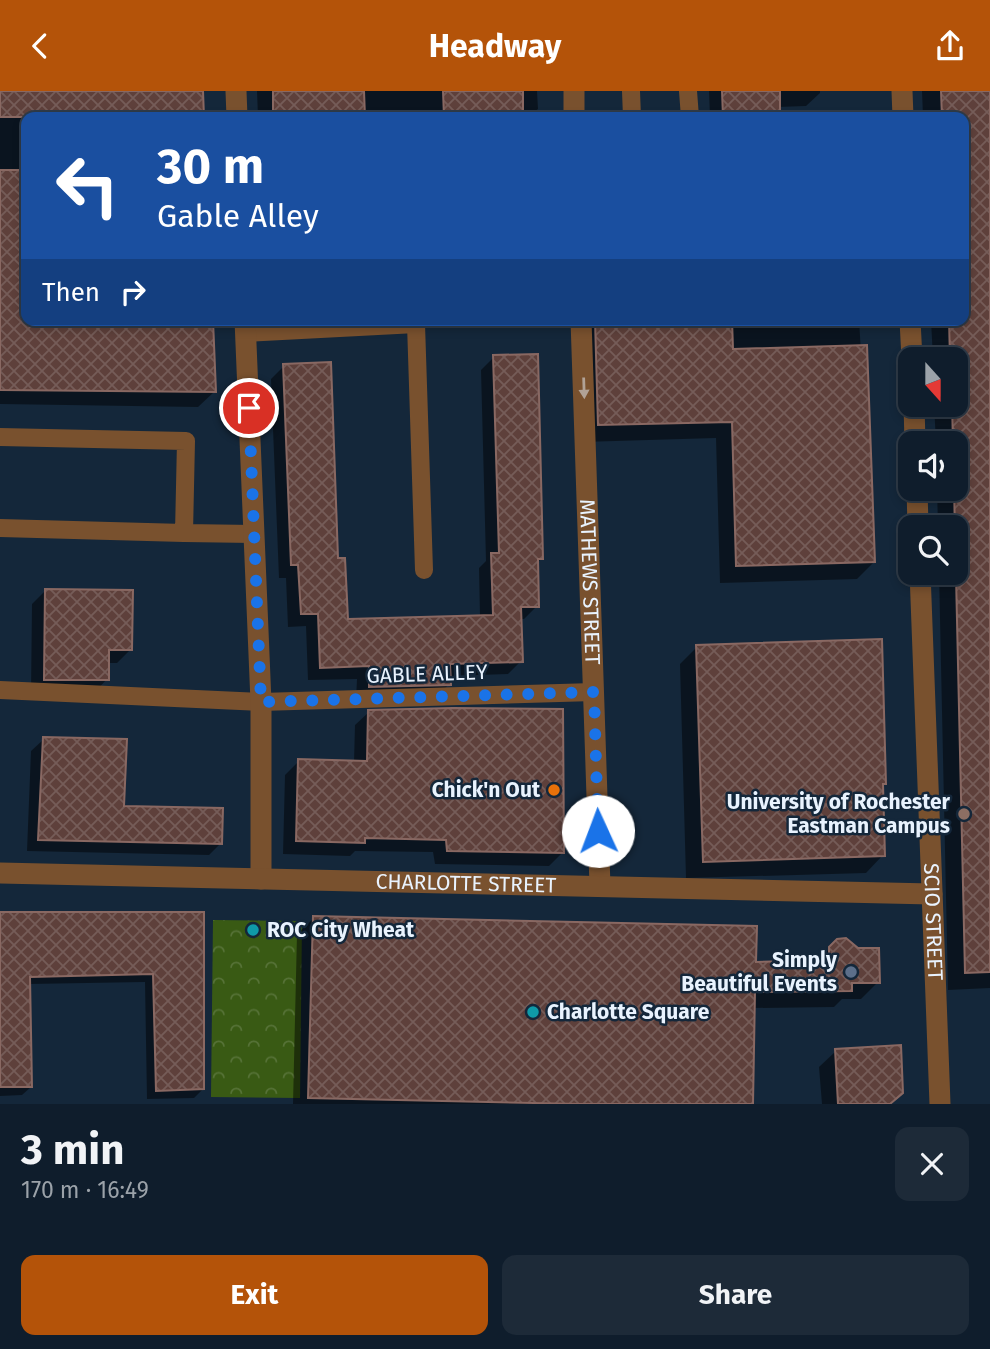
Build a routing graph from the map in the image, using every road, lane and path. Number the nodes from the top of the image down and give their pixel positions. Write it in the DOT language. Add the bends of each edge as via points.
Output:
graph roads {
  1 [pos="236,91"];
  2 [pos="574,91"];
  3 [pos="631,91"];
  4 [pos="688,91"];
  5 [pos="902,91"];
  6 [pos="237,112"];
  7 [pos="575,112"];
  8 [pos="632,112"];
  9 [pos="690,112"];
  10 [pos="903,112"];
  11 [pos="302,326"];
  12 [pos="416,326"];
  13 [pos="581,326"];
  14 [pos="911,326"];
  15 [pos="245,327"];
  16 [pos="912,347"];
  17 [pos="0,437"];
  18 [pos="0,529"];
  19 [pos="184,533"];
  20 [pos="254,534"];
  21 [pos="424,571"];
  22 [pos="920,585"];
  23 [pos="0,690"];
  24 [pos="594,692"];
  25 [pos="261,702"];
  26 [pos="0,873"];
  27 [pos="261,879"];
  28 [pos="600,886"];
  29 [pos="932,894"];
  30 [pos="940,1104"];
  1 -- 6 [label="street"];
  2 -- 7 [label="street"];
  3 -- 8 [label="lane"];
  4 -- 9 [label="lane"];
  5 -- 10 [label="street"];
  11 -- 15 [label="lane"];
  12 -- 21 [label="lane"];
  13 -- 24 [label="street, MATHEWS STREET, one-way"];
  14 -- 16 [label="street"];
  15 -- 20 [label="street"];
  17 -- 19 [label="lane" via="186,441"];
  18 -- 19 [label="lane"];
  19 -- 20 [label="lane"];
  20 -- 25 [label="street"];
  22 -- 29 [label="street, SCIO STREET"];
  23 -- 25 [label="lane, GABLE ALLEY"];
  24 -- 25 [label="lane, GABLE ALLEY"];
  24 -- 28 [label="street, MATHEWS STREET"];
  25 -- 27 [label="street"];
  26 -- 27 [label="street, CHARLOTTE STREET"];
  27 -- 28 [label="street, CHARLOTTE STREET"];
  28 -- 29 [label="street, CHARLOTTE STREET"];
  29 -- 30 [label="street, SCIO STREET"];
}
